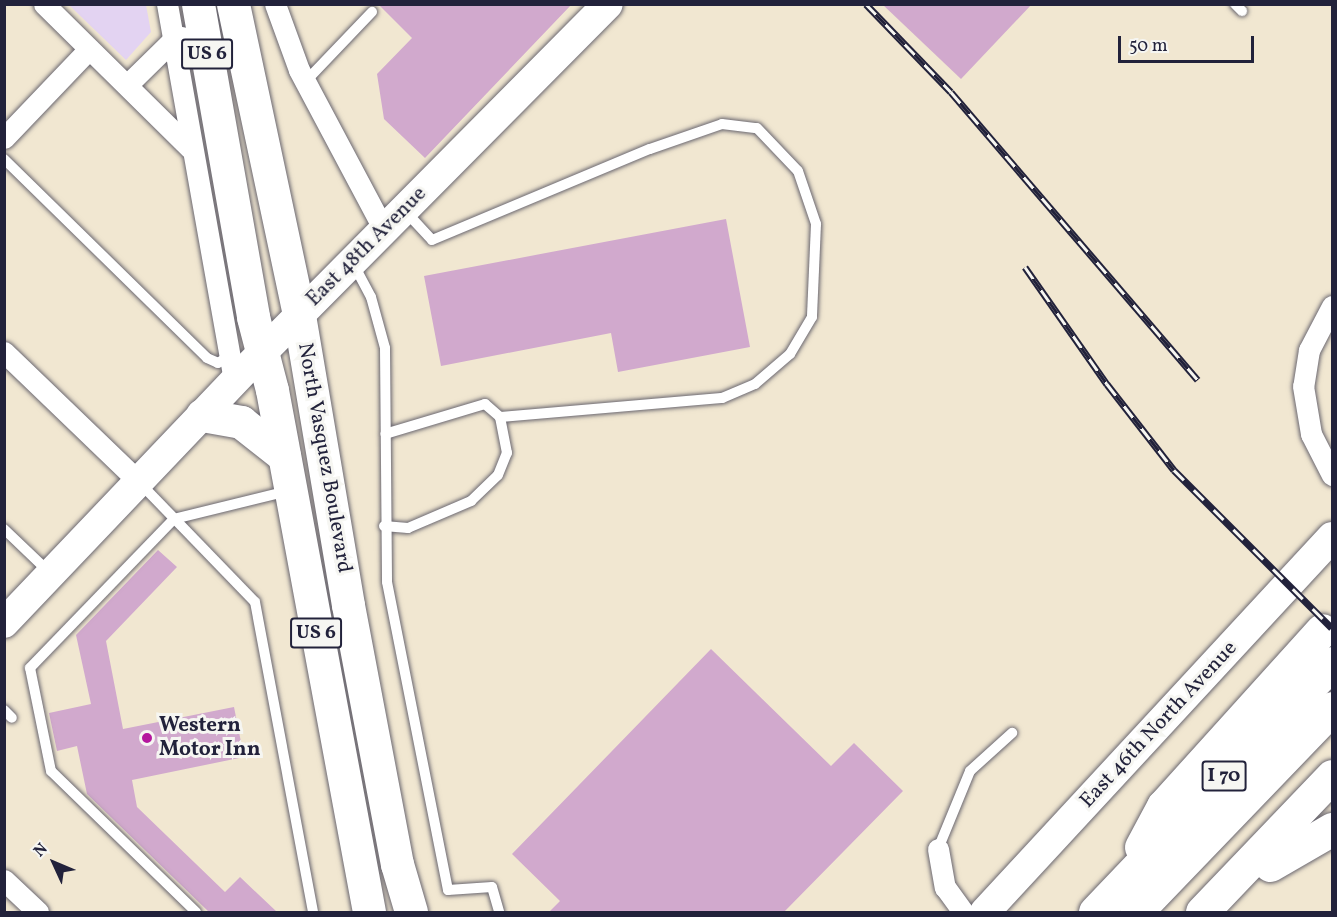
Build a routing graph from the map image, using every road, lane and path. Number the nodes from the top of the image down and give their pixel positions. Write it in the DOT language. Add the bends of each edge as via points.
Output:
graph roads {
  1 [pos="44,4"];
  2 [pos="167,4"];
  3 [pos="233,4"];
  4 [pos="275,4"];
  5 [pos="608,4"];
  6 [pos="372,12"];
  7 [pos="192,25"];
  8 [pos="89,49"];
  9 [pos="305,82"];
  10 [pos="127,85"];
  11 [pos="4,138"];
  12 [pos="190,148"];
  13 [pos="4,159"];
  14 [pos="394,220"];
  15 [pos="352,262"];
  16 [pos="1332,306"];
  17 [pos="299,315"];
  18 [pos="4,352"];
  19 [pos="262,353"];
  20 [pos="231,369"];
  21 [pos="202,415"];
  22 [pos="500,417"];
  23 [pos="385,434"];
  24 [pos="284,456"];
  25 [pos="1332,475"];
  26 [pos="138,481"];
  27 [pos="290,490"];
  28 [pos="174,519"];
  29 [pos="384,526"];
  30 [pos="4,530"];
  31 [pos="1332,537"];
  32 [pos="49,572"];
  33 [pos="4,623"];
  34 [pos="1322,630"];
  35 [pos="1332,663"];
  36 [pos="1332,708"];
  37 [pos="1012,733"];
  38 [pos="1332,776"];
  39 [pos="1332,803"];
  40 [pos="1332,829"];
  41 [pos="938,849"];
  42 [pos="1270,865"];
  43 [pos="4,880"];
  44 [pos="1116,905"];
  45 [pos="38,912"];
  46 [pos="196,912"];
  47 [pos="314,912"];
  48 [pos="369,912"];
  49 [pos="411,912"];
  50 [pos="499,912"];
  51 [pos="963,912"];
  52 [pos="985,912"];
  53 [pos="1202,912"];
  54 [pos="1227,912"];
  1 -- 8 [label="street"];
  2 -- 7 [label="street"];
  3 -- 17 [label="highway, North Vasquez Boulevard / US 6"];
  4 -- 9 [label="street"];
  5 -- 14 [label="street, East 48th Avenue"];
  6 -- 9 [label="lane"];
  7 -- 10 [label="street"];
  7 -- 12 [label="street"];
  7 -- 19 [label="highway, North Vasquez Boulevard / US 6"];
  8 -- 10 [label="street"];
  8 -- 11 [label="street"];
  9 -- 14 [label="street"];
  10 -- 12 [label="street"];
  12 -- 20 [label="street"];
  13 -- 20 [label="lane" via="207,358"];
  14 -- 15 [label="street, East 48th Avenue"];
  14 -- 22 [label="lane" via="432,240 650,149 722,124 757,128 798,171 816,224 812,316 790,354 755,384 722,398"];
  15 -- 17 [label="street, East 48th Avenue"];
  15 -- 23 [label="lane" via="371,297 385,348"];
  16 -- 25 [label="street" via="1309,350 1304,375 1307,423"];
  17 -- 19 [label="street, East 48th Avenue"];
  17 -- 49 [label="highway, North Vasquez Boulevard / US 6" via="348,605 391,833"];
  18 -- 26 [label="street"];
  19 -- 20 [label="street, East 48th Avenue"];
  19 -- 24 [label="highway, North Vasquez Boulevard / US 6"];
  20 -- 21 [label="street, East 48th Avenue"];
  21 -- 24 [label="highway" via="241,422"];
  21 -- 26 [label="street, East 48th Avenue"];
  22 -- 23 [label="lane" via="485,404"];
  22 -- 29 [label="lane" via="507,453 504,464 471,501 408,528"];
  23 -- 29 [label="lane"];
  24 -- 27 [label="highway, North Vasquez Boulevard / US 6"];
  26 -- 28 [label="lane"];
  26 -- 32 [label="street, East 48th Avenue"];
  27 -- 28 [label="lane"];
  27 -- 48 [label="highway, North Vasquez Boulevard / US 6"];
  28 -- 46 [label="lane" via="30,668 51,771"];
  28 -- 47 [label="lane" via="255,602"];
  29 -- 50 [label="lane" via="387,582 448,890 492,886"];
  30 -- 32 [label="lane"];
  31 -- 52 [label="street, East 46th North Avenue"];
  32 -- 33 [label="street, East 48th Avenue"];
  34 -- 44 [label="highway" via="1163,806"];
  35 -- 44 [label="highway, I 70"];
  36 -- 44 [label="highway"];
  37 -- 41 [label="lane" via="970,771"];
  38 -- 53 [label="highway"];
  39 -- 42 [label="highway"];
  40 -- 42 [label="highway"];
  41 -- 51 [label="street" via="945,887"];
  42 -- 54 [label="highway"];
  43 -- 45 [label="street"];
}
